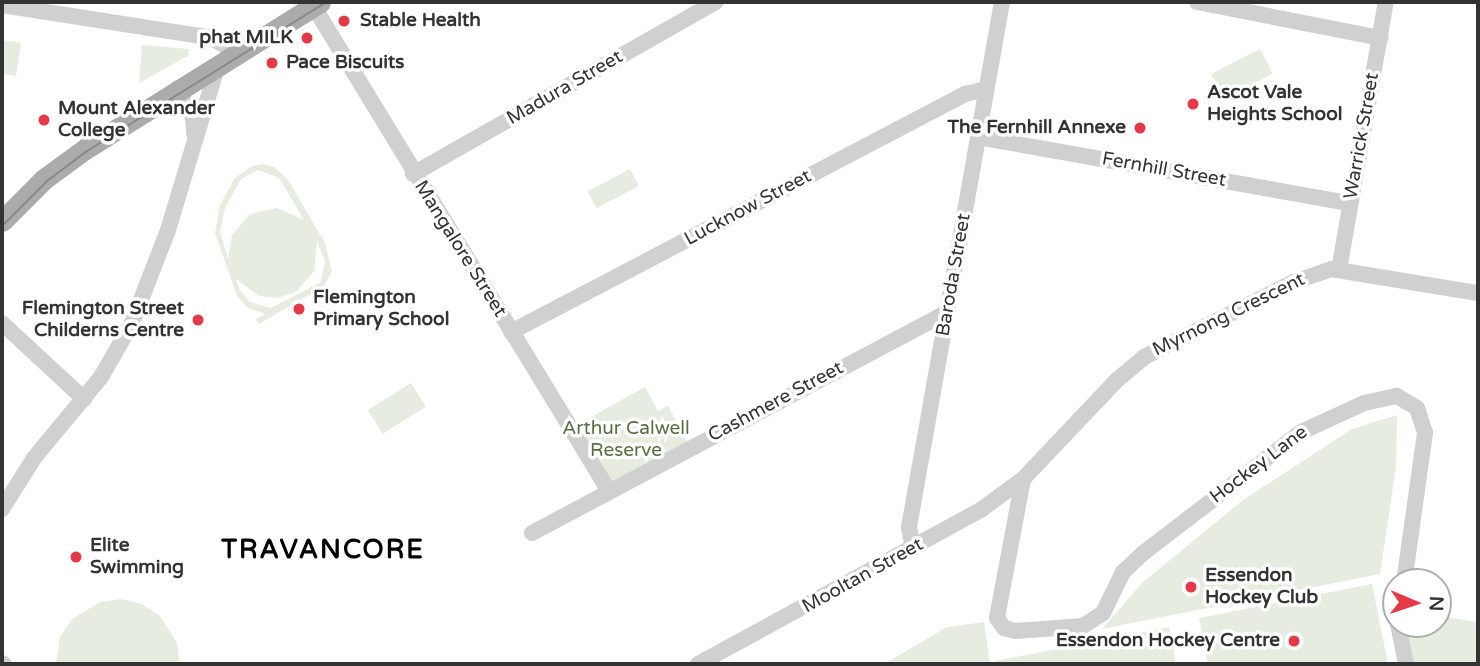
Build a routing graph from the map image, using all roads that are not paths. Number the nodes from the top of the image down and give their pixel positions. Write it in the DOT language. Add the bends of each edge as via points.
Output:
graph roads {
  1 [pos="716,2"];
  2 [pos="1002,2"];
  3 [pos="1197,2"];
  4 [pos="1387,2"];
  5 [pos="314,4"];
  6 [pos="2,5"];
  7 [pos="1380,38"];
  8 [pos="237,53"];
  9 [pos="218,64"];
  10 [pos="178,88"];
  11 [pos="986,89"];
  12 [pos="194,136"];
  13 [pos="978,137"];
  14 [pos="413,174"];
  15 [pos="1350,203"];
  16 [pos="2,221"];
  17 [pos="1339,270"];
  18 [pos="1478,293"];
  19 [pos="947,312"];
  20 [pos="2,323"];
  21 [pos="511,332"];
  22 [pos="84,399"];
  23 [pos="1023,479"];
  24 [pos="609,491"];
  25 [pos="2,509"];
  26 [pos="532,533"];
  27 [pos="913,548"];
  28 [pos="1406,568"];
  29 [pos="1401,638"];
  30 [pos="698,664"];
  31 [pos="1406,664"];
  1 -- 14 [label="street, Madura Street"];
  2 -- 11 [label="street, Baroda Street"];
  3 -- 7 [label="street"];
  4 -- 7 [label="street, Warrick Street"];
  5 -- 8 [label="main road"];
  5 -- 14 [label="street, Mangalore Street"];
  6 -- 8 [label="street" via="212,38"];
  7 -- 15 [label="street, Warrick Street"];
  8 -- 9 [label="main road"];
  9 -- 10 [label="main road"];
  9 -- 12 [label="street"];
  10 -- 12 [label="street" via="193,118"];
  10 -- 16 [label="main road" via="64,163"];
  11 -- 13 [label="street, Baroda Street"];
  11 -- 21 [label="street, Lucknow Street" via="970,91"];
  12 -- 22 [label="street" via="142,301 115,356"];
  13 -- 15 [label="street, Fernhill Street"];
  13 -- 19 [label="street, Baroda Street"];
  14 -- 21 [label="street, Mangalore Street"];
  15 -- 17 [label="street, Warrick Street"];
  17 -- 18 [label="street, Myrnong Crescent"];
  17 -- 23 [label="street, Myrnong Crescent" via="1294,282 1144,357"];
  19 -- 24 [label="street, Cashmere Street"];
  19 -- 27 [label="street, Baroda Street" via="909,527"];
  20 -- 22 [label="street"];
  21 -- 24 [label="street, Mangalore Street"];
  22 -- 25 [label="street" via="34,458"];
  23 -- 27 [label="street, Mooltan Street" via="982,509"];
  23 -- 28 [label="street, Hockey Lane" via="997,618 1010,630 1090,624 1103,613 1117,582 1136,559 1275,452 1325,418 1391,395 1417,408 1425,433"];
  24 -- 26 [label="street, Cashmere Street"];
  27 -- 30 [label="street, Mooltan Street"];
  29 -- 31 [label="street"];
}
